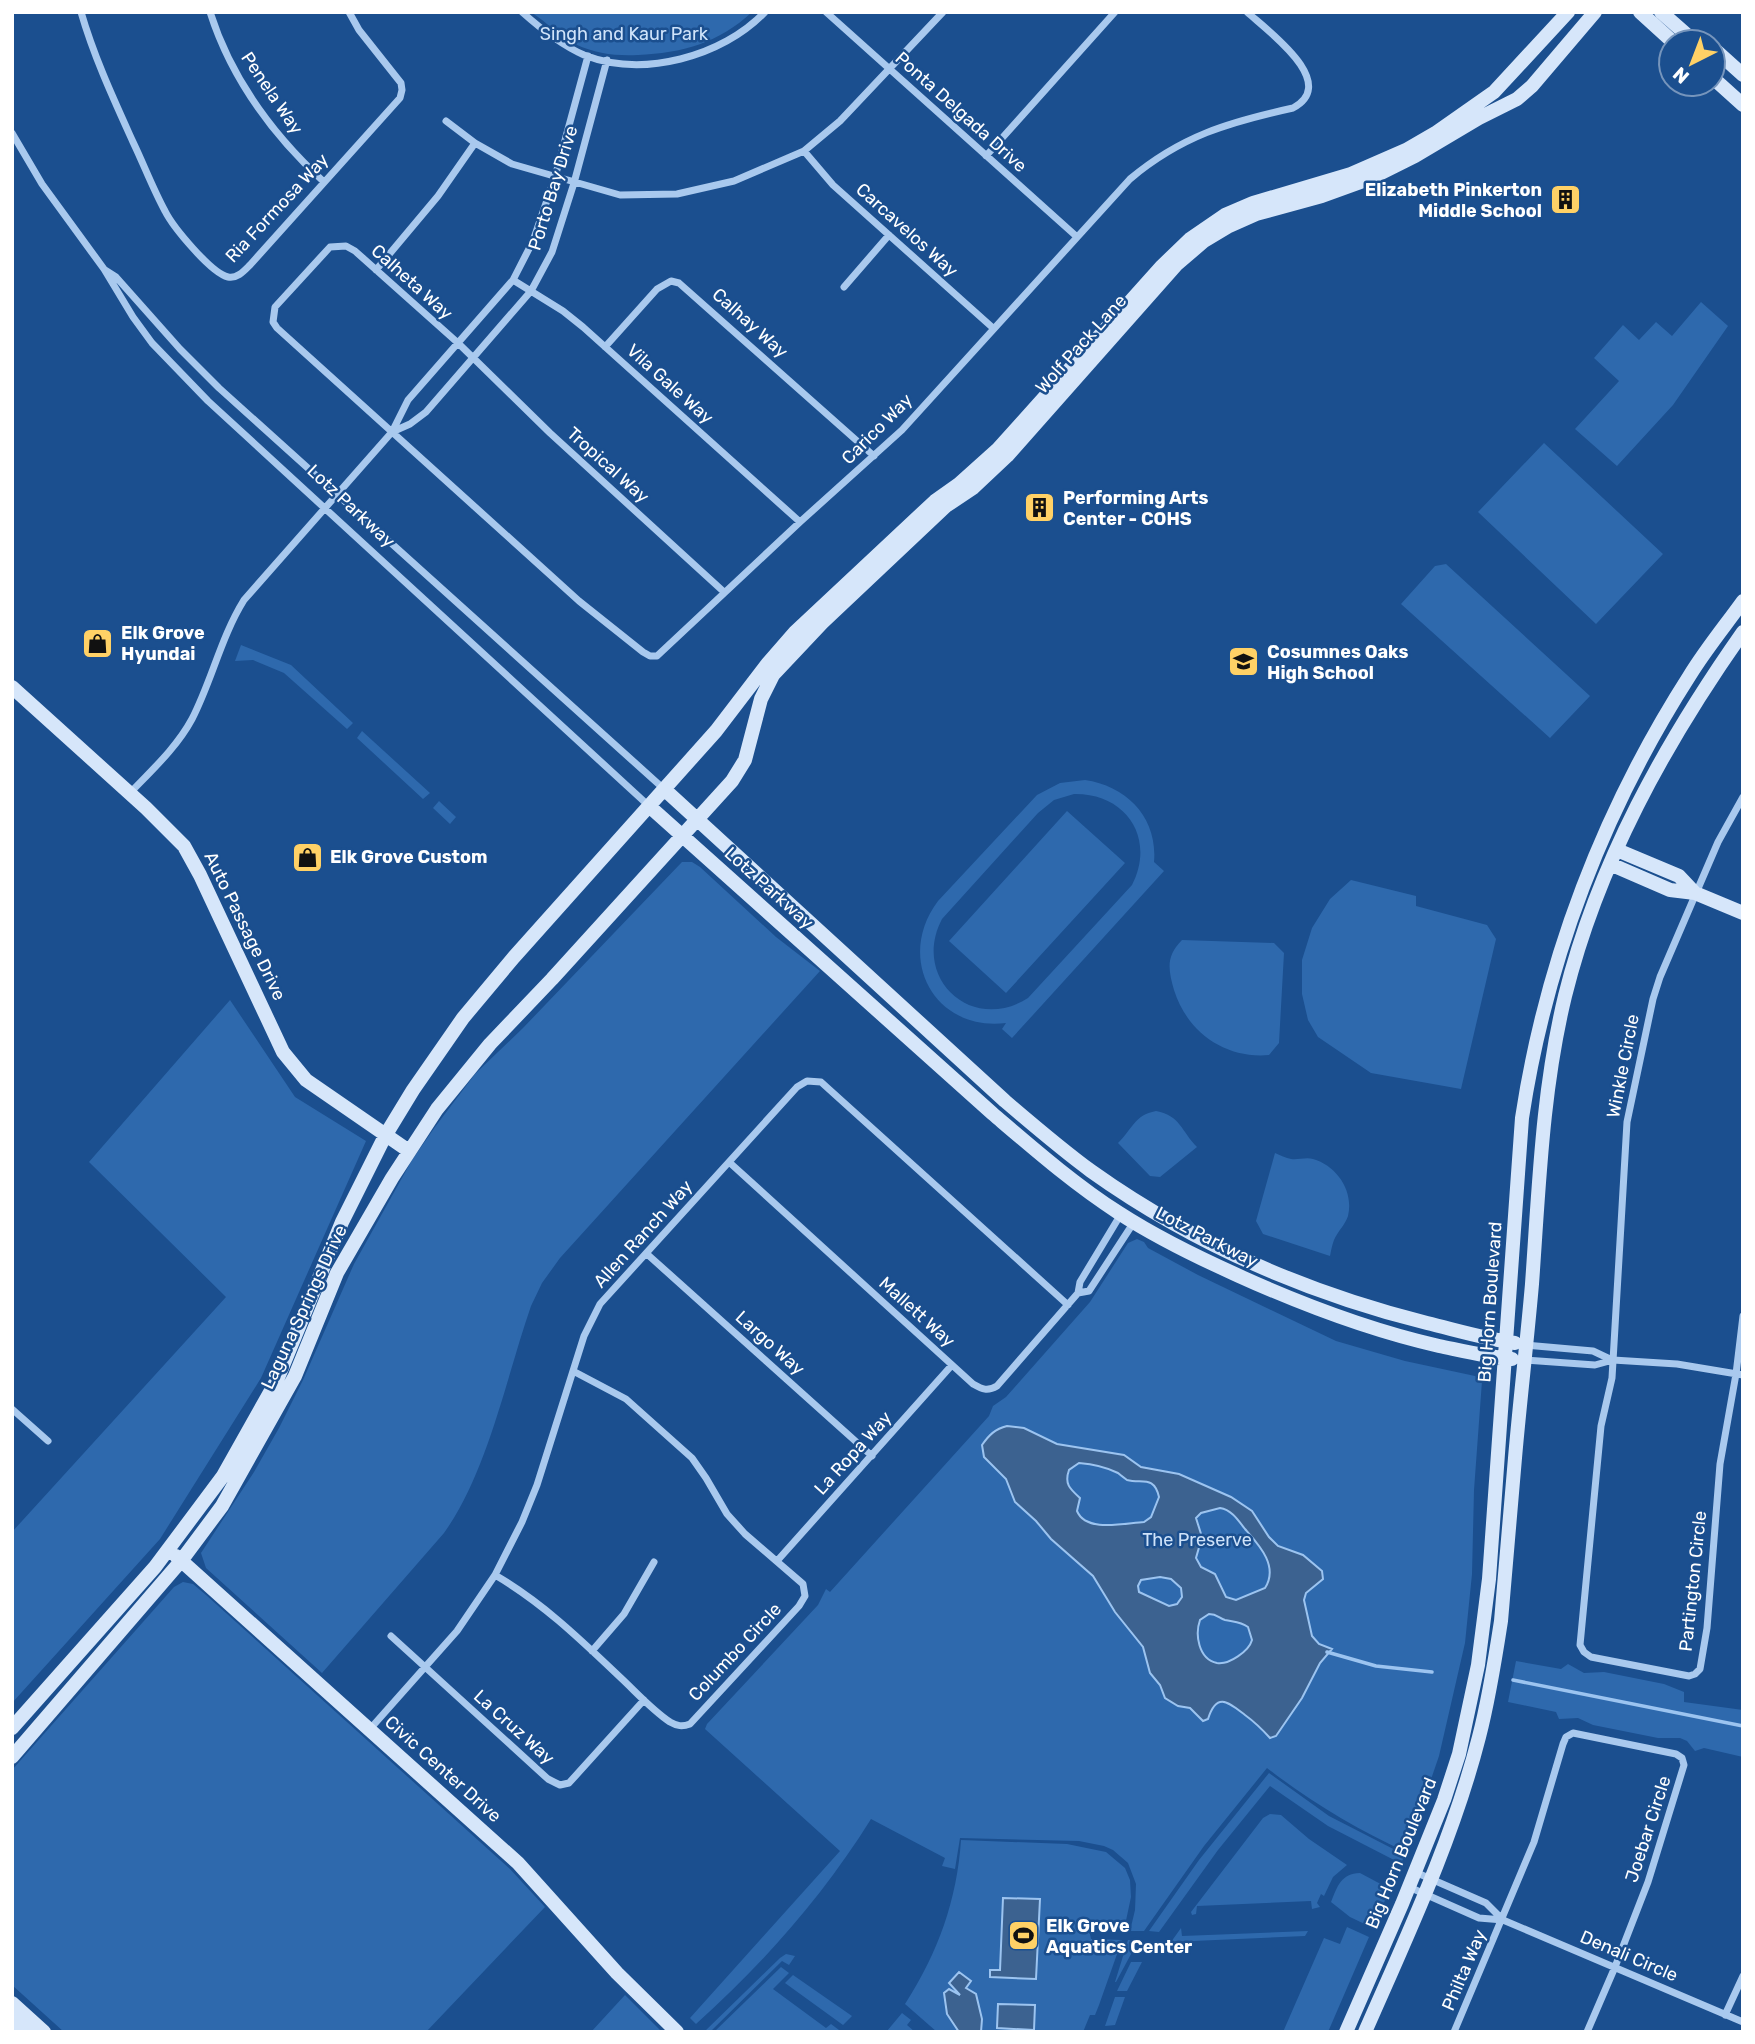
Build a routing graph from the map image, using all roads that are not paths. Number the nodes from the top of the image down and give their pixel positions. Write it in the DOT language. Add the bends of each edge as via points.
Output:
graph roads {
  1 [pos="80,12"];
  2 [pos="210,12"];
  3 [pos="349,12"];
  4 [pos="522,12"];
  5 [pos="765,12"];
  6 [pos="826,12"];
  7 [pos="943,12"];
  8 [pos="1115,12"];
  9 [pos="1247,12"];
  10 [pos="1568,12"];
  11 [pos="1595,12"];
  12 [pos="1640,12"];
  13 [pos="1661,12"];
  14 [pos="1673,12"];
  15 [pos="1658,28"];
  16 [pos="1679,28"];
  17 [pos="1691,28"];
  18 [pos="588,56"];
  19 [pos="607,61"];
  20 [pos="891,70"];
  21 [pos="1727,91"];
  22 [pos="1743,105"];
  23 [pos="446,121"];
  24 [pos="12,133"];
  25 [pos="475,143"];
  26 [pos="804,151"];
  27 [pos="986,156"];
  28 [pos="555,177"];
  29 [pos="324,182"];
  30 [pos="574,183"];
  31 [pos="889,235"];
  32 [pos="1076,236"];
  33 [pos="104,269"];
  34 [pos="376,270"];
  35 [pos="513,279"];
  36 [pos="844,287"];
  37 [pos="531,291"];
  38 [pos="993,328"];
  39 [pos="458,343"];
  40 [pos="605,347"];
  41 [pos="474,359"];
  42 [pos="392,432"];
  43 [pos="874,456"];
  44 [pos="337,494"];
  45 [pos="325,507"];
  46 [pos="800,522"];
  47 [pos="724,592"];
  48 [pos="1743,601"];
  49 [pos="1743,632"];
  50 [pos="12,687"];
  51 [pos="664,789"];
  52 [pos="130,793"];
  53 [pos="1743,797"];
  54 [pos="649,806"];
  55 [pos="696,819"];
  56 [pos="682,835"];
  57 [pos="1617,850"];
  58 [pos="1610,864"];
  59 [pos="1695,893"];
  60 [pos="1743,913"];
  61 [pos="386,1136"];
  62 [pos="409,1151"];
  63 [pos="729,1162"];
  64 [pos="1128,1218"];
  65 [pos="647,1254"];
  66 [pos="1078,1293"];
  67 [pos="1068,1305"];
  68 [pos="1743,1315"];
  69 [pos="1507,1342"];
  70 [pos="1525,1345"];
  71 [pos="1505,1359"];
  72 [pos="1524,1360"];
  73 [pos="1613,1360"];
  74 [pos="952,1365"];
  75 [pos="573,1371"];
  76 [pos="1740,1375"];
  77 [pos="12,1409"];
  78 [pos="48,1441"];
  79 [pos="872,1456"];
  80 [pos="168,1550"];
  81 [pos="181,1561"];
  82 [pos="777,1561"];
  83 [pos="654,1562"];
  84 [pos="495,1575"];
  85 [pos="391,1636"];
  86 [pos="592,1651"];
  87 [pos="426,1668"];
  88 [pos="645,1700"];
  89 [pos="12,1728"];
  90 [pos="370,1729"];
  91 [pos="12,1757"];
  92 [pos="1415,1872"];
  93 [pos="1431,1879"];
  94 [pos="1409,1887"];
  95 [pos="1424,1894"];
  96 [pos="1503,1920"];
  97 [pos="1615,1967"];
  98 [pos="1743,1976"];
  99 [pos="12,2003"];
  100 [pos="1725,2015"];
  101 [pos="12,2020"];
  102 [pos="1743,2022"];
  103 [pos="28,2032"];
  104 [pos="44,2032"];
  105 [pos="677,2032"];
  106 [pos="1346,2032"];
  107 [pos="1365,2032"];
  108 [pos="1454,2032"];
  109 [pos="1587,2032"];
  1 -- 29 [label="street, Ria Formosa Way" via="165,212 180,234 225,277 241,274"];
  2 -- 29 [label="street, Penela Way" via="229,57 260,110"];
  3 -- 29 [label="street, Ria Formosa Way" via="402,90 397,103"];
  4 -- 18 [label="street" via="543,31"];
  5 -- 19 [label="street" via="716,47 674,61"];
  6 -- 20 [label="street, Ponta Delgada Drive"];
  7 -- 20 [label="street"];
  8 -- 27 [label="street"];
  9 -- 32 [label="street, Carico Way" via="1295,57 1310,87 1308,96 1293,108 1181,142 1130,179"];
  10 -- 51 [label="street, Wolf Pack Lane" via="1494,92 1429,137 1351,174 1237,209 1191,239 985,462 935,501 795,632"];
  11 -- 55 [label="street, Wolf Pack Lane" via="1517,99 1393,168 1242,220 1185,256 1007,456 946,506 774,675 761,698 741,768"];
  12 -- 15 [label="street"];
  13 -- 16 [label="street"];
  14 -- 17 [label="street"];
  18 -- 19 [label="street"];
  18 -- 28 [label="street, Porto Bay Drive"];
  19 -- 30 [label="street, Porto Bay Drive"];
  20 -- 26 [label="street"];
  20 -- 27 [label="street, Ponta Delgada Drive"];
  21 -- 22 [label="street"];
  23 -- 25 [label="street"];
  24 -- 33 [label="street, Lotz Parkway"];
  25 -- 28 [label="street" via="512,164"];
  25 -- 34 [label="street"];
  26 -- 30 [label="street" via="734,181 677,194 620,195"];
  26 -- 31 [label="street, Carcavelos Way" via="822,174"];
  27 -- 32 [label="street, Ponta Delgada Drive"];
  28 -- 30 [label="street"];
  28 -- 35 [label="street, Porto Bay Drive" via="533,240"];
  30 -- 37 [label="street, Porto Bay Drive" via="552,252"];
  31 -- 36 [label="street"];
  31 -- 38 [label="street, Carcavelos Way"];
  32 -- 38 [label="street, Carico Way"];
  33 -- 44 [label="street, Lotz Parkway" via="219,388"];
  33 -- 45 [label="street, Lotz Parkway" via="152,343 208,401"];
  34 -- 39 [label="street, Calheta Way"];
  34 -- 42 [label="street, Calheta Way" via="346,246 331,247 275,307 273,322"];
  35 -- 37 [label="street, Vila Gale Way"];
  35 -- 39 [label="street, Porto Bay Drive"];
  37 -- 40 [label="street, Vila Gale Way"];
  37 -- 41 [label="street, Porto Bay Drive"];
  38 -- 43 [label="street, Carico Way"];
  39 -- 41 [label="street, Calheta Way"];
  39 -- 42 [label="street, Porto Bay Drive" via="408,400"];
  40 -- 43 [label="street, Calhay Way" via="657,289 671,281 680,282"];
  40 -- 46 [label="street, Vila Gale Way"];
  41 -- 42 [label="street, Porto Bay Drive" via="426,412"];
  41 -- 47 [label="street, Tropical Way"];
  42 -- 44 [label="street, Porto Bay Drive"];
  42 -- 47 [label="street, Carico Way" via="579,601 650,656 665,650"];
  43 -- 46 [label="street, Carico Way"];
  44 -- 45 [label="street, Porto Bay Drive"];
  44 -- 51 [label="street, Lotz Parkway"];
  45 -- 52 [label="street, Porto Bay Drive" via="244,600 180,738"];
  45 -- 54 [label="street, Lotz Parkway"];
  46 -- 47 [label="street, Carico Way"];
  48 -- 69 [label="street, Big Horn Boulevard" via="1691,673 1647,748 1586,874 1562,948 1531,1061 1522,1118"];
  49 -- 57 [label="street, Big Horn Boulevard" via="1663,754"];
  50 -- 52 [label="street, Auto Passage Drive"];
  51 -- 54 [label="street, Laguna Springs Drive"];
  51 -- 55 [label="street, Lotz Parkway"];
  52 -- 61 [label="street, Auto Passage Drive" via="184,846 283,1052 306,1080"];
  53 -- 59 [label="street, Winkle Circle"];
  54 -- 56 [label="street, Lotz Parkway"];
  54 -- 61 [label="street, Laguna Springs Drive" via="486,990 447,1040"];
  55 -- 56 [label="street, Laguna Springs Drive"];
  55 -- 69 [label="street, Lotz Parkway" via="1005,1101 1057,1145 1141,1204 1285,1278 1396,1315"];
  56 -- 62 [label="street, Laguna Springs Drive" via="482,1054"];
  56 -- 64 [label="street, Lotz Parkway" via="983,1106"];
  57 -- 58 [label="street, Big Horn Boulevard"];
  57 -- 59 [label="street" via="1679,876"];
  58 -- 59 [label="street" via="1670,890"];
  58 -- 70 [label="street, Big Horn Boulevard" via="1569,984 1550,1065"];
  59 -- 60 [label="street"];
  59 -- 73 [label="street, Winkle Circle" via="1660,977 1634,1081 1627,1122"];
  61 -- 62 [label="street, Auto Passage Drive"];
  61 -- 80 [label="street, Laguna Springs Drive" via="342,1222 276,1380 223,1476"];
  62 -- 81 [label="street, Laguna Springs Drive" via="337,1273 295,1376 222,1506"];
  63 -- 65 [label="street, Allen Ranch Way"];
  63 -- 67 [label="street, Allen Ranch Way" via="797,1087 807,1081 821,1082"];
  63 -- 74 [label="street, Mallett Way"];
  64 -- 66 [label="street, Mallett Way" via="1080,1282"];
  64 -- 66 [label="street, Mallett Way" via="1089,1291"];
  64 -- 71 [label="street, Lotz Parkway" via="1206,1261 1342,1318 1392,1335"];
  65 -- 75 [label="street, Allen Ranch Way" via="600,1304"];
  65 -- 79 [label="street, Largo Way"];
  66 -- 67 [label="street, Mallett Way"];
  67 -- 74 [label="street, Mallett Way" via="991,1390 973,1384"];
  68 -- 76 [label="street, Partington Circle"];
  69 -- 70 [label="street, Lotz Parkway"];
  69 -- 71 [label="street, Big Horn Boulevard"];
  70 -- 72 [label="street, Big Horn Boulevard"];
  70 -- 73 [label="street" via="1593,1351"];
  71 -- 72 [label="street, Lotz Parkway"];
  71 -- 92 [label="street, Big Horn Boulevard" via="1478,1665 1459,1755"];
  72 -- 73 [label="street" via="1595,1366"];
  72 -- 93 [label="street, Big Horn Boulevard" via="1494,1668 1480,1736"];
  73 -- 76 [label="street" via="1677,1364"];
  73 -- 76 [label="street, Partington Circle" via="1601,1426 1580,1644 1591,1657 1689,1676 1700,1669 1707,1628 1720,1464"];
  74 -- 79 [label="street, La Ropa Way"];
  75 -- 82 [label="street, Columbo Circle" via="626,1399 683,1450 727,1514"];
  75 -- 84 [label="street, Allen Ranch Way" via="537,1485"];
  77 -- 78 [label="street"];
  79 -- 82 [label="street, La Ropa Way"];
  80 -- 81 [label="street, Civic Center Drive"];
  80 -- 89 [label="street, Laguna Springs Drive"];
  81 -- 90 [label="street, Civic Center Drive"];
  81 -- 91 [label="street, Laguna Springs Drive"];
  82 -- 88 [label="street, Columbo Circle" via="803,1584 805,1596 690,1724 671,1723"];
  83 -- 86 [label="street" via="624,1614"];
  84 -- 86 [label="street, Columbo Circle" via="548,1610"];
  84 -- 87 [label="street, Allen Ranch Way"];
  85 -- 87 [label="street, La Cruz Way"];
  86 -- 88 [label="street, Columbo Circle"];
  87 -- 88 [label="street, La Cruz Way" via="560,1785 569,1783"];
  87 -- 90 [label="street, Allen Ranch Way"];
  90 -- 105 [label="street, Civic Center Drive" via="519,1863 617,1973"];
  92 -- 93 [label="street, Denali Circle"];
  92 -- 94 [label="street, Big Horn Boulevard"];
  93 -- 95 [label="street, Big Horn Boulevard"];
  93 -- 96 [label="street, Denali Circle" via="1486,1903"];
  94 -- 95 [label="street, Denali Circle"];
  94 -- 106 [label="street, Big Horn Boulevard"];
  95 -- 96 [label="street, Denali Circle" via="1479,1918"];
  95 -- 107 [label="street, Big Horn Boulevard"];
  96 -- 97 [label="street, Denali Circle"];
  96 -- 97 [label="street, Joebar Circle" via="1534,1842 1566,1737 1573,1733 1676,1754 1684,1765 1648,1882"];
  96 -- 108 [label="street, Philta Way"];
  97 -- 100 [label="street, Denali Circle"];
  97 -- 109 [label="street"];
  98 -- 100 [label="street"];
  99 -- 104 [label="street"];
  100 -- 102 [label="street, Denali Circle"];
  101 -- 103 [label="street"];
}
